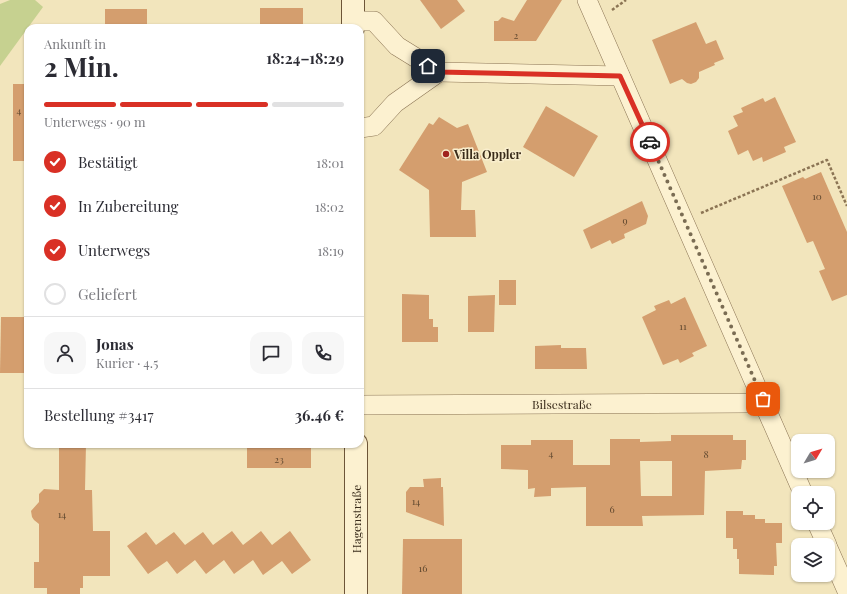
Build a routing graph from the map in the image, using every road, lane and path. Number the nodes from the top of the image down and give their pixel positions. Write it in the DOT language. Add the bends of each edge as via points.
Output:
graph roads {
  1 [pos="587,0"];
  2 [pos="626,0"];
  3 [pos="608,12"];
  4 [pos="353,16"];
  5 [pos="439,72"];
  6 [pos="620,76"];
  7 [pos="364,127"];
  8 [pos="847,206"];
  9 [pos="697,215"];
  10 [pos="763,399"];
  11 [pos="364,405"];
  12 [pos="356,448"];
  13 [pos="801,486"];
  14 [pos="835,564"];
  15 [pos="847,591"];
  16 [pos="356,594"];
  1 -- 6 [label="street"];
  2 -- 3 [label="path"];
  4 -- 5 [label="street" via="374,21 397,46"];
  5 -- 6 [label="street"];
  5 -- 7 [label="street" via="395,103 374,126"];
  6 -- 10 [label="street"];
  8 -- 9 [label="path" via="827,160"];
  10 -- 11 [label="street, Bilsestraße" via="748,403"];
  10 -- 13 [label="street"];
  12 -- 16 [label="main road, Hagenstraße"];
  14 -- 15 [label="street"];
}
